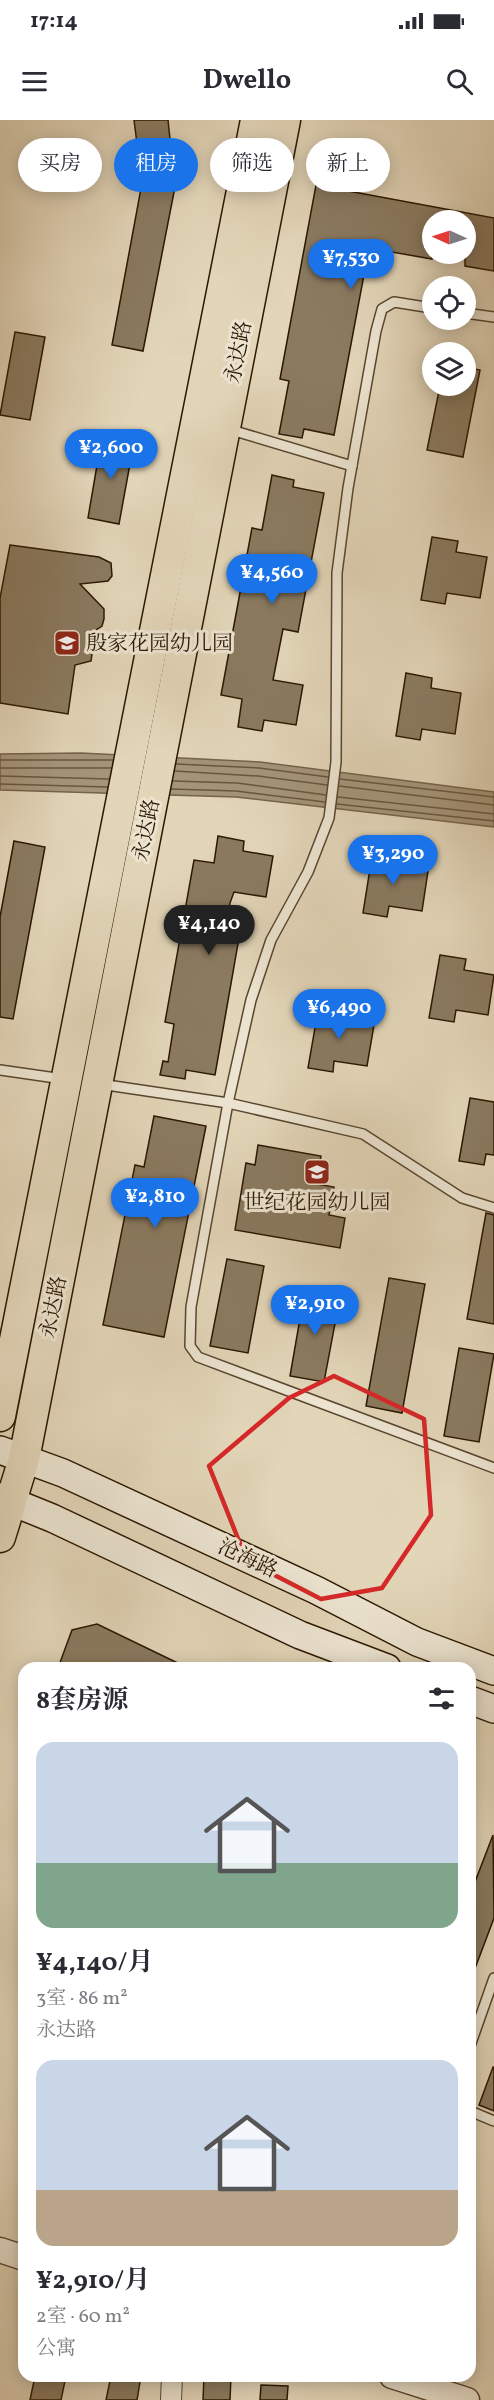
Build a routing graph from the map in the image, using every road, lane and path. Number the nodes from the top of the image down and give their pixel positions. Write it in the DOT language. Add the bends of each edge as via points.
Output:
graph roads {
  1 [pos="256,120"];
  2 [pos="285,120"];
  3 [pos="422,306"];
  4 [pos="476,315"];
  5 [pos="494,318"];
  6 [pos="223,428"];
  7 [pos="352,466"];
  8 [pos="135,812"];
  9 [pos="0,1070"];
  10 [pos="82,1082"];
  11 [pos="228,1103"];
  12 [pos="494,1208"];
  13 [pos="0,1416"];
  14 [pos="12,1454"];
  15 [pos="494,1468"];
  16 [pos="6,1499"];
  17 [pos="0,1537"];
  18 [pos="371,1662"];
  19 [pos="470,1662"];
  20 [pos="476,1664"];
  21 [pos="494,1671"];
  22 [pos="476,1702"];
  23 [pos="494,1709"];
  24 [pos="494,1978"];
  25 [pos="476,2029"];
  26 [pos="476,2114"];
  27 [pos="494,2121"];
  28 [pos="0,2250"];
  29 [pos="18,2256"];
  30 [pos="172,2382"];
  31 [pos="411,2382"];
  32 [pos="171,2400"];
  33 [pos="467,2400"];
  1 -- 8 [label="main road, 永达路" via="133,747"];
  2 -- 6 [label="main road, 永达路"];
  3 -- 7 [label="lane" via="394,302 382,309"];
  4 -- 5 [label="lane"];
  6 -- 7 [label="lane"];
  6 -- 8 [label="main road, 永达路" via="163,742"];
  7 -- 11 [label="lane" via="337,573 336,762 329,818 308,872 271,940 251,1000"];
  8 -- 10 [label="main road, 永达路"];
  9 -- 10 [label="lane"];
  10 -- 11 [label="lane"];
  10 -- 13 [label="main road, 永达路"];
  10 -- 14 [label="main road, 永达路"];
  11 -- 12 [label="lane" via="363,1134 462,1198"];
  11 -- 15 [label="lane" via="191,1307 190,1346 198,1357"];
  14 -- 16 [label="main road, 永达路"];
  14 -- 19 [label="main road, 沧海路" via="63,1473 316,1590 417,1642"];
  16 -- 17 [label="main road, 永达路"];
  16 -- 18 [label="main road" via="300,1635"];
  20 -- 21 [label="main road, 沧海路"];
  22 -- 23 [label="main road"];
  24 -- 25 [label="lane"];
  26 -- 27 [label="lane"];
  28 -- 29 [label="street"];
  30 -- 32 [label="street"];
  31 -- 33 [label="street"];
}
